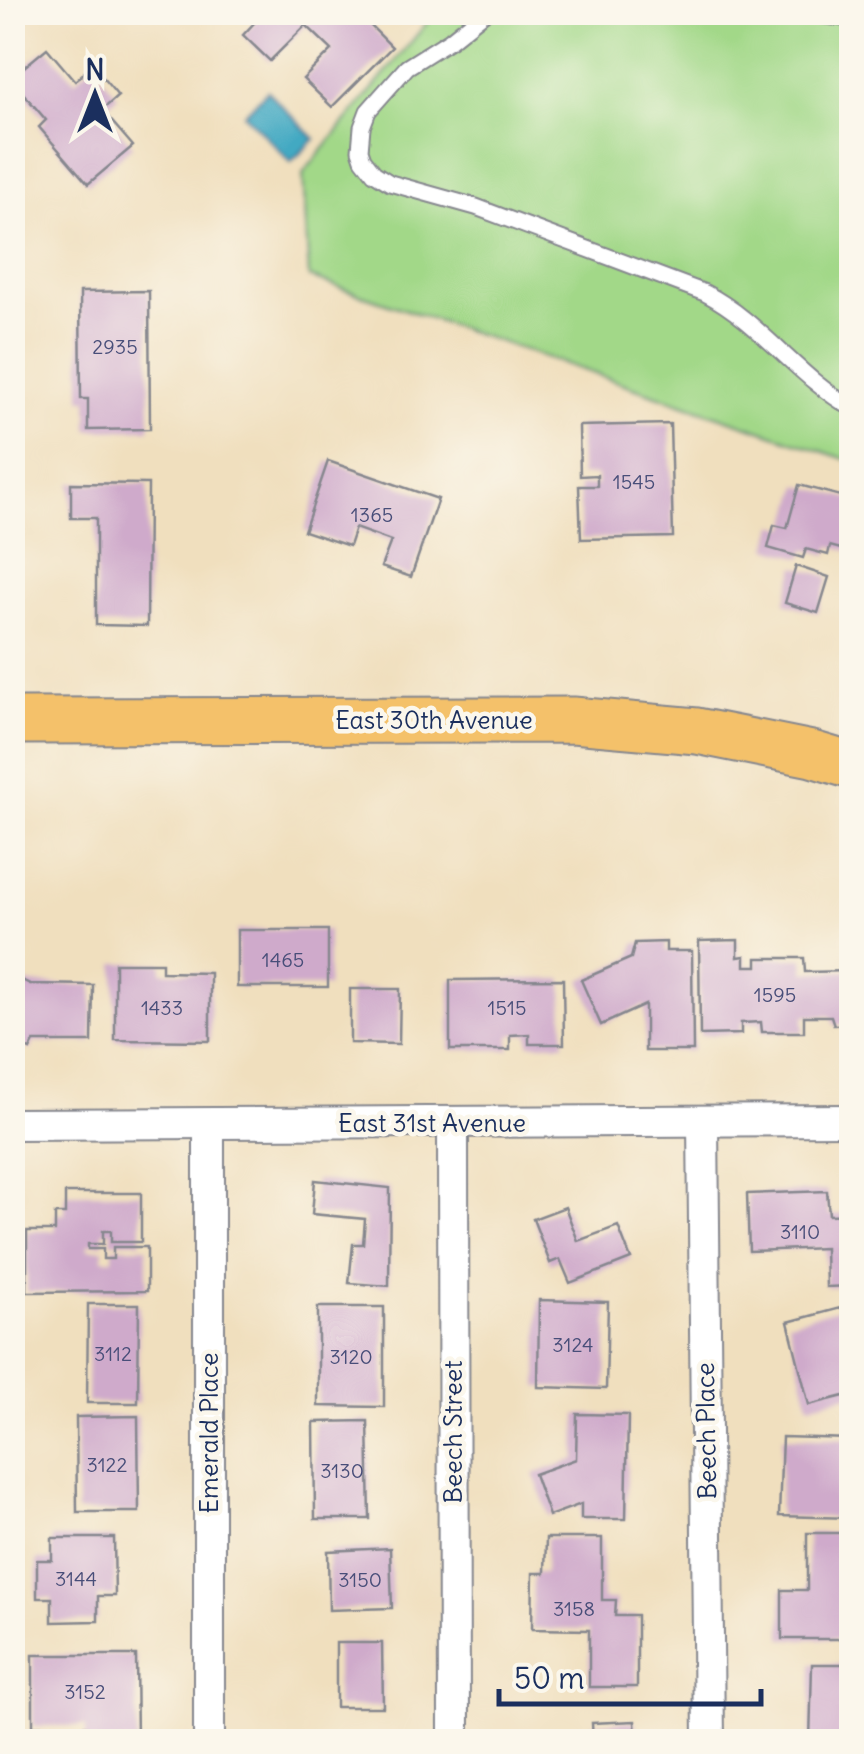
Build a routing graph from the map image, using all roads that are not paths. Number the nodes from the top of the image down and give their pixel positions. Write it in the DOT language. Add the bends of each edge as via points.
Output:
graph roads {
  1 [pos="484,12"];
  2 [pos="792,12"];
  3 [pos="852,19"];
  4 [pos="852,408"];
  5 [pos="12,721"];
  6 [pos="852,766"];
  7 [pos="852,1120"];
  8 [pos="703,1121"];
  9 [pos="453,1122"];
  10 [pos="12,1124"];
  11 [pos="209,1125"];
  12 [pos="208,1742"];
  13 [pos="454,1742"];
  14 [pos="709,1742"];
  1 -- 4 [label="lane" via="407,66 368,111 360,140 374,172 705,292 739,312"];
  2 -- 3 [label="lane"];
  5 -- 6 [label="main road, East 30th Avenue" via="573,720 698,731"];
  7 -- 8 [label="street, East 31st Avenue"];
  8 -- 9 [label="street, East 31st Avenue"];
  8 -- 14 [label="street, Beech Place"];
  9 -- 11 [label="street, East 31st Avenue"];
  9 -- 13 [label="street, Beech Street"];
  10 -- 11 [label="street, East 31st Avenue"];
  11 -- 12 [label="street, Emerald Place"];
}
